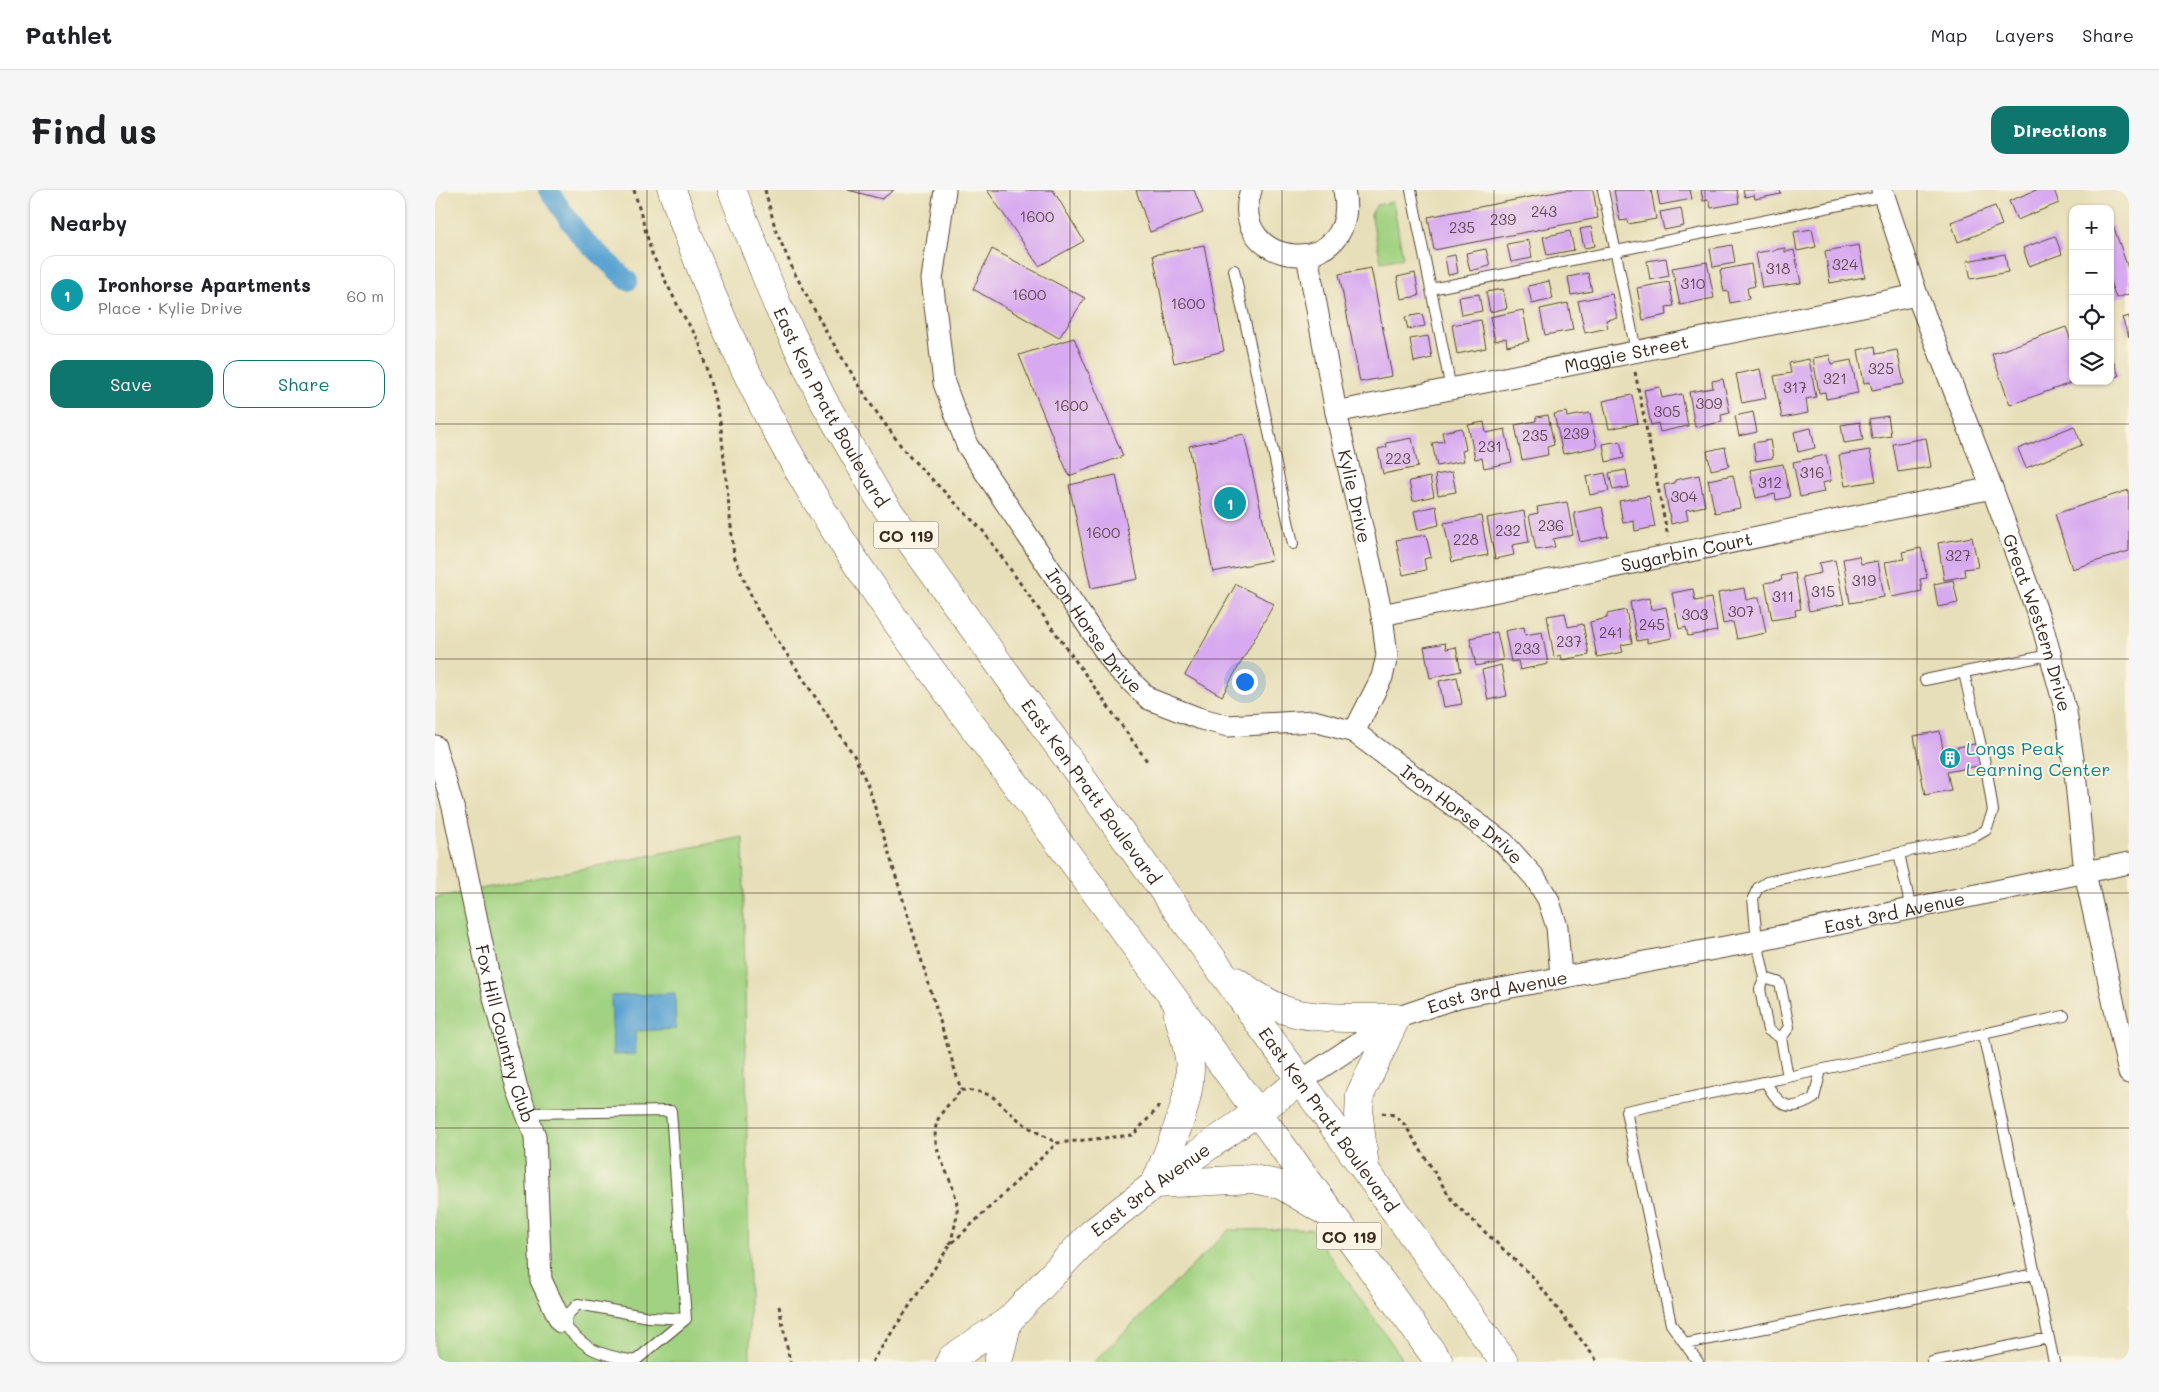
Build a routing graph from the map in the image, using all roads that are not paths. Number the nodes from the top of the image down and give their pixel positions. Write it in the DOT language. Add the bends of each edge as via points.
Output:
graph roads {
  1 [pos="672,190"];
  2 [pos="733,190"];
  3 [pos="945,190"];
  4 [pos="1251,190"];
  5 [pos="1345,190"];
  6 [pos="1411,190"];
  7 [pos="1603,190"];
  8 [pos="1883,193"];
  9 [pos="1615,252"];
  10 [pos="1307,255"];
  11 [pos="1234,270"];
  12 [pos="1431,289"];
  13 [pos="1917,295"];
  14 [pos="1633,352"];
  15 [pos="1451,389"];
  16 [pos="1336,412"];
  17 [pos="1992,488"];
  18 [pos="1293,544"];
  19 [pos="1382,615"];
  20 [pos="2049,655"];
  21 [pos="1964,673"];
  22 [pos="1925,680"];
  23 [pos="1354,732"];
  24 [pos="435,746"];
  25 [pos="1899,853"];
  26 [pos="2129,863"];
  27 [pos="2085,873"];
  28 [pos="1911,910"];
  29 [pos="1757,942"];
  30 [pos="1218,966"];
  31 [pos="1561,976"];
  32 [pos="1765,978"];
  33 [pos="1174,999"];
  34 [pos="2064,1016"];
  35 [pos="1396,1018"];
  36 [pos="1983,1034"];
  37 [pos="1781,1038"];
  38 [pos="1821,1070"];
  39 [pos="2129,1073"];
  40 [pos="1788,1077"];
  41 [pos="1301,1081"];
  42 [pos="1766,1082"];
  43 [pos="1258,1110"];
  44 [pos="525,1113"];
  45 [pos="1366,1170"];
  46 [pos="1155,1184"];
  47 [pos="1336,1218"];
  48 [pos="2035,1274"];
  49 [pos="686,1319"];
  50 [pos="1008,1321"];
  51 [pos="561,1322"];
  52 [pos="2049,1338"];
  53 [pos="1685,1344"];
  54 [pos="950,1362"];
  55 [pos="998,1362"];
  56 [pos="1439,1362"];
  57 [pos="1504,1362"];
  58 [pos="1698,1362"];
  59 [pos="1932,1362"];
  60 [pos="2054,1362"];
  1 -- 33 [label="main road, CO 119" via="697,262 743,366 799,472 857,564"];
  2 -- 30 [label="main road, East Ken Pratt Boulevard / CO 119" via="777,304 822,398 880,499"];
  3 -- 23 [label="street, Iron Horse Drive" via="932,279 944,383 967,445 1115,666 1149,699 1198,718 1228,726 1314,721"];
  4 -- 10 [label="street" via="1248,216 1254,232 1265,245 1280,254"];
  5 -- 10 [label="street" via="1346,212 1342,229 1332,243 1317,253"];
  6 -- 12 [label="lane"];
  7 -- 9 [label="lane"];
  8 -- 9 [label="lane"];
  8 -- 13 [label="street, Great Western Drive"];
  9 -- 12 [label="lane"];
  9 -- 14 [label="lane"];
  10 -- 16 [label="street, Kylie Drive"];
  11 -- 18 [label="lane"];
  12 -- 15 [label="lane"];
  13 -- 14 [label="street, Maggie Street"];
  13 -- 17 [label="street, Great Western Drive"];
  14 -- 15 [label="street, Maggie Street"];
  15 -- 16 [label="street, Maggie Street"];
  16 -- 19 [label="street, Kylie Drive"];
  17 -- 19 [label="street, Sugarbin Court"];
  17 -- 20 [label="street, Great Western Drive" via="2043,628"];
  19 -- 23 [label="street, Kylie Drive" via="1387,656 1382,678"];
  20 -- 21 [label="lane"];
  20 -- 27 [label="street, Great Western Drive" via="2066,712"];
  21 -- 22 [label="lane"];
  21 -- 25 [label="lane" via="1993,811 1986,830 1974,837"];
  23 -- 31 [label="street, Iron Horse Drive" via="1504,843 1535,878 1548,899 1557,927"];
  24 -- 44 [label="street, Fox Hill Country Club" via="453,807 489,982"];
  25 -- 28 [label="lane"];
  25 -- 29 [label="lane" via="1767,882 1758,888 1753,898"];
  26 -- 27 [label="street, East 3rd Avenue"];
  27 -- 28 [label="street, East 3rd Avenue"];
  27 -- 39 [label="street, Great Western Drive"];
  28 -- 29 [label="street, East 3rd Avenue"];
  29 -- 31 [label="street, East 3rd Avenue"];
  29 -- 32 [label="lane"];
  30 -- 35 [label="main road" via="1248,991 1283,1010 1323,1016"];
  30 -- 41 [label="main road, East Ken Pratt Boulevard / CO 119"];
  31 -- 35 [label="street, East 3rd Avenue" via="1458,997"];
  32 -- 37 [label="lane" via="1760,989 1768,1030"];
  32 -- 37 [label="lane" via="1780,983 1789,1027"];
  33 -- 43 [label="main road, CO 119"];
  33 -- 46 [label="main road" via="1190,1070 1187,1094"];
  34 -- 36 [label="lane"];
  35 -- 41 [label="street, East 3rd Avenue"];
  35 -- 45 [label="main road" via="1360,1095 1359,1117"];
  36 -- 38 [label="lane"];
  36 -- 48 [label="lane"];
  37 -- 40 [label="lane"];
  38 -- 40 [label="lane"];
  38 -- 42 [label="lane" via="1814,1098 1797,1105 1781,1104"];
  40 -- 42 [label="lane"];
  41 -- 43 [label="main road, East 3rd Avenue"];
  41 -- 45 [label="main road, East Ken Pratt Boulevard / CO 119"];
  42 -- 53 [label="lane" via="1626,1111 1668,1313 1671,1324"];
  43 -- 46 [label="main road, East 3rd Avenue"];
  43 -- 47 [label="main road, CO 119"];
  44 -- 49 [label="lane" via="671,1111"];
  44 -- 51 [label="street, Fox Hill Country Club" via="535,1136 541,1280"];
  45 -- 57 [label="main road, East Ken Pratt Boulevard / CO 119"];
  46 -- 47 [label="main road" via="1253,1178 1281,1185"];
  46 -- 50 [label="main road, East 3rd Avenue" via="1092,1233"];
  47 -- 56 [label="main road, CO 119"];
  48 -- 52 [label="lane"];
  48 -- 53 [label="lane"];
  49 -- 51 [label="lane" via="649,1317 578,1304"];
  49 -- 51 [label="lane" via="635,1361 602,1355 581,1343"];
  50 -- 54 [label="main road, East 3rd Avenue"];
  50 -- 55 [label="main road, East 3rd Avenue"];
  52 -- 59 [label="lane"];
  52 -- 60 [label="lane"];
  53 -- 58 [label="lane"];
}
